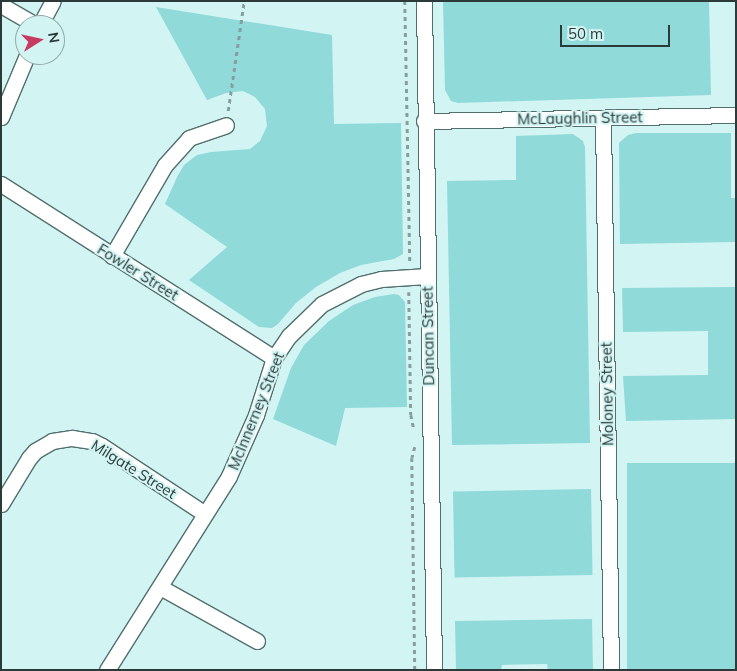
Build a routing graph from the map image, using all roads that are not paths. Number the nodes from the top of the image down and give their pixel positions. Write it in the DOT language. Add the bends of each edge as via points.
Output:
graph roads {
  1 [pos="53,1"];
  2 [pos="424,1"];
  3 [pos="1,5"];
  4 [pos="18,15"];
  5 [pos="45,15"];
  6 [pos="23,65"];
  7 [pos="736,115"];
  8 [pos="1,117"];
  9 [pos="603,118"];
  10 [pos="424,121"];
  11 [pos="226,125"];
  12 [pos="1,184"];
  13 [pos="112,256"];
  14 [pos="427,276"];
  15 [pos="274,358"];
  16 [pos="1,504"];
  17 [pos="205,514"];
  18 [pos="160,587"];
  19 [pos="257,641"];
  20 [pos="107,670"];
  21 [pos="434,670"];
  22 [pos="611,670"];
  1 -- 5 [label="street"];
  2 -- 10 [label="street, Duncan Street"];
  3 -- 4 [label="street"];
  6 -- 8 [label="street"];
  7 -- 9 [label="street, McLaughlin Street"];
  9 -- 10 [label="street, McLaughlin Street"];
  9 -- 22 [label="street, Moloney Street"];
  10 -- 14 [label="street, Duncan Street"];
  11 -- 13 [label="street" via="189,138 165,165"];
  12 -- 13 [label="street, Fowler Street"];
  13 -- 15 [label="street, Fowler Street"];
  14 -- 15 [label="street, McInnerney Street" via="381,279 361,284 322,304 304,318"];
  14 -- 21 [label="street, Duncan Street"];
  15 -- 17 [label="street, McInnerney Street" via="244,446"];
  16 -- 17 [label="street, Milgate Street" via="28,458 52,441 72,438 102,446"];
  17 -- 18 [label="street, McInnerney Street"];
  18 -- 19 [label="street"];
  18 -- 20 [label="street, McInnerney Street"];
}
